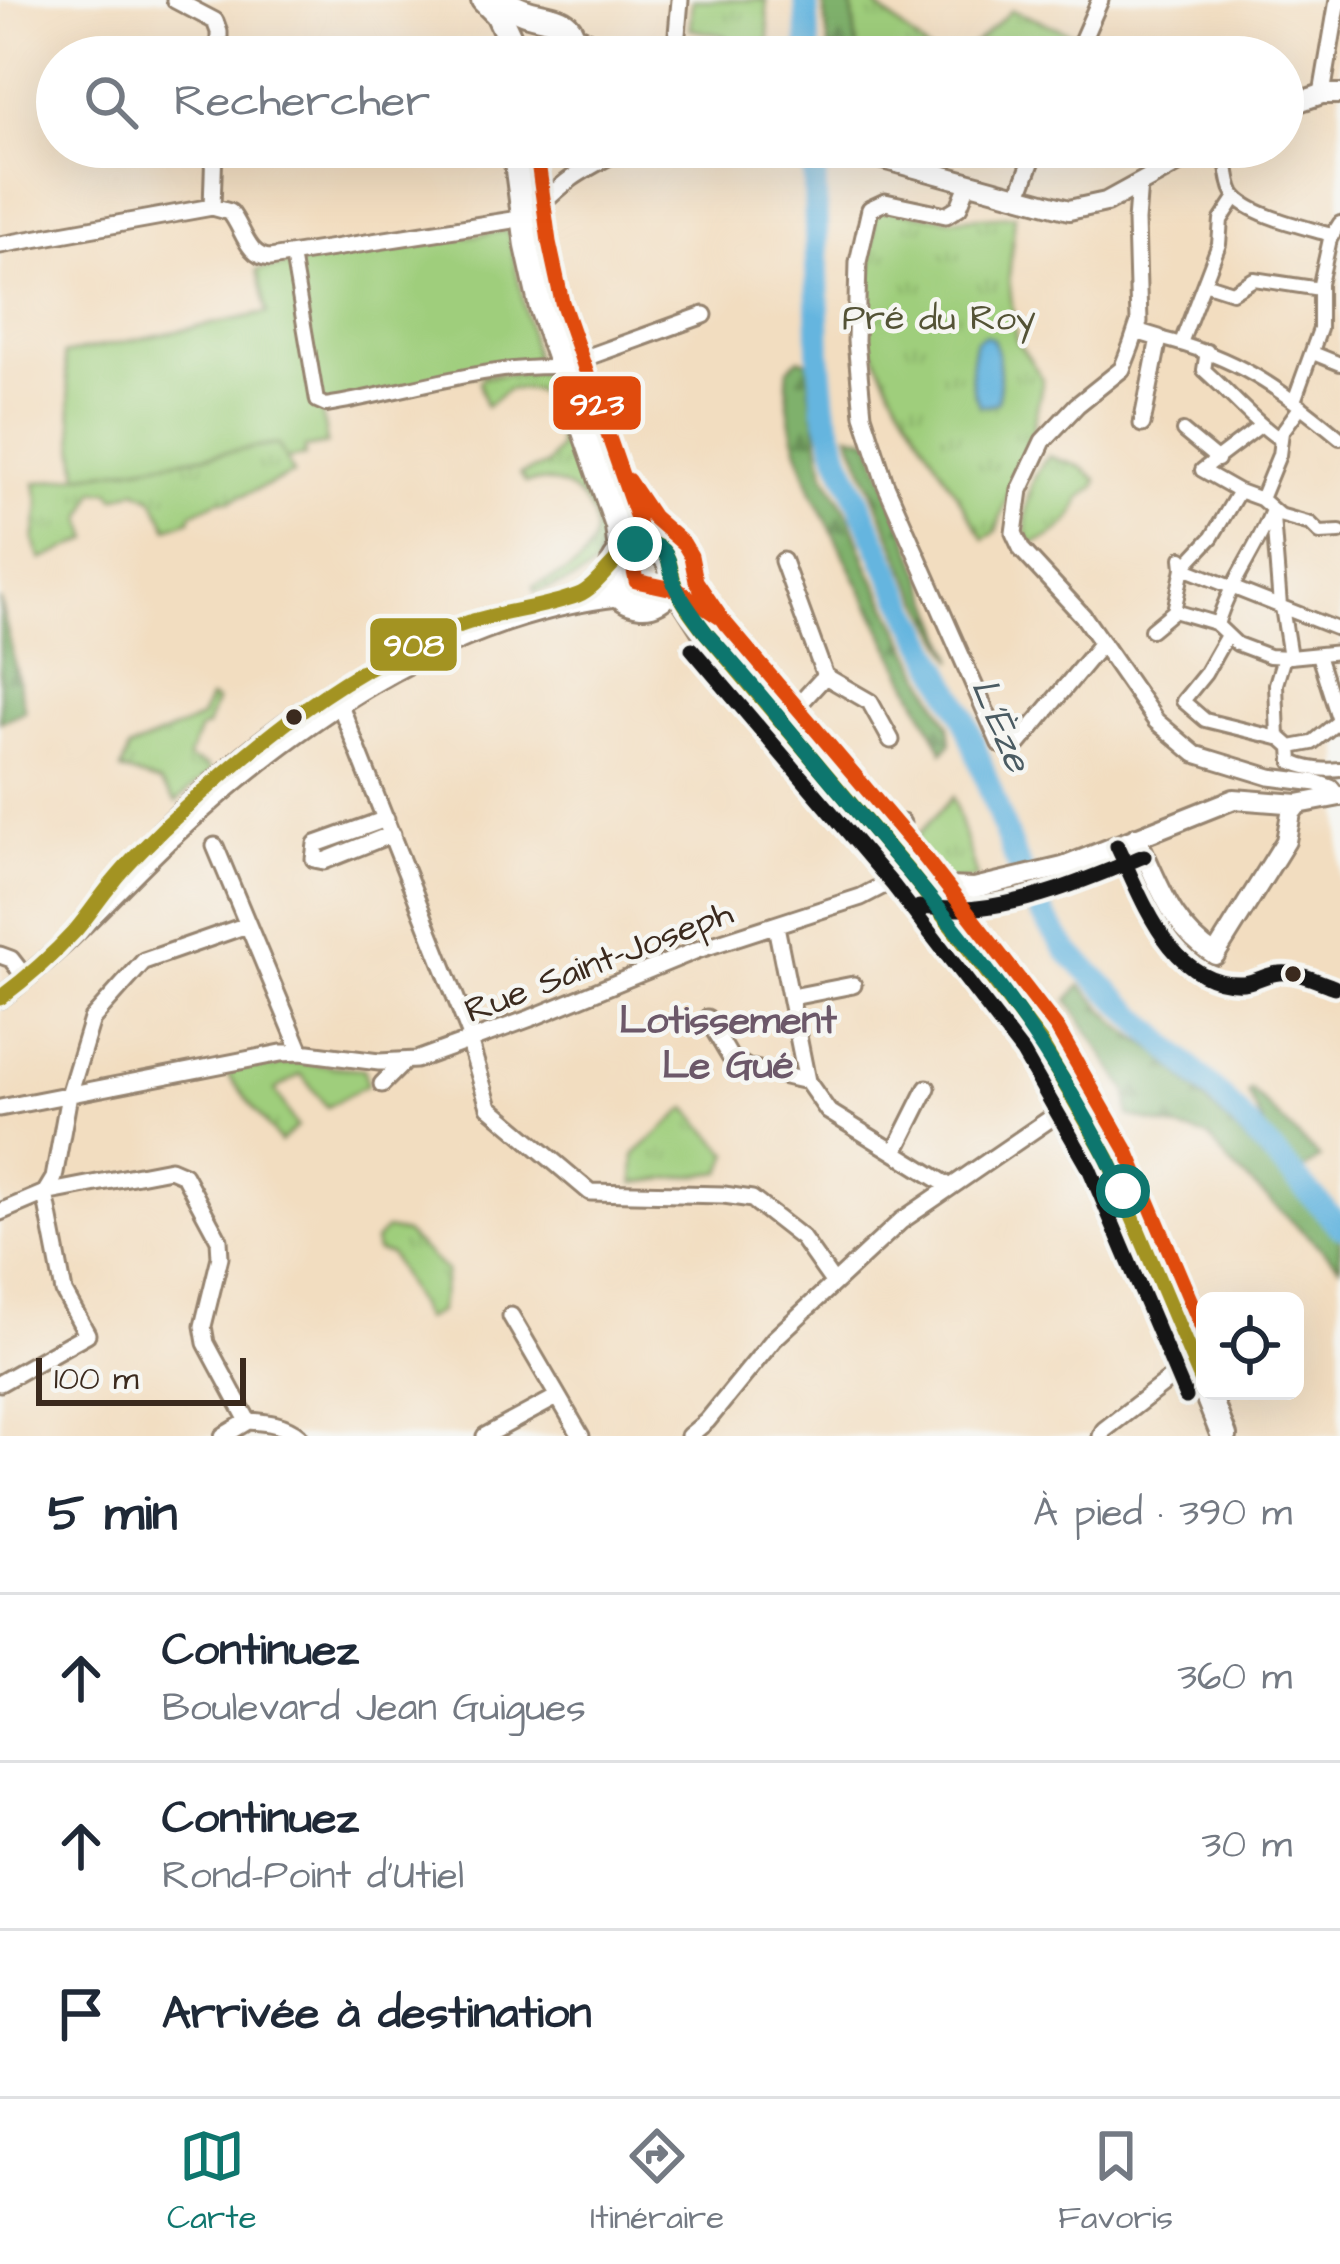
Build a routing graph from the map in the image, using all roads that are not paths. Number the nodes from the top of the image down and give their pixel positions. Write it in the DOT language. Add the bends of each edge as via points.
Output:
graph roads {
  1 [pos="175,0"];
  2 [pos="484,0"];
  3 [pos="499,0"];
  4 [pos="680,0"];
  5 [pos="1100,0"];
  6 [pos="1338,0"];
  7 [pos="536,16"];
  8 [pos="219,36"];
  9 [pos="507,36"];
  10 [pos="516,36"];
  11 [pos="566,36"];
  12 [pos="677,36"];
  13 [pos="1084,36"];
  14 [pos="1331,94"];
  15 [pos="213,168"];
  16 [pos="520,168"];
  17 [pos="587,168"];
  18 [pos="913,168"];
  19 [pos="1029,168"];
  20 [pos="1167,168"];
  21 [pos="1227,168"];
  22 [pos="1139,183"];
  23 [pos="968,184"];
  24 [pos="1018,197"];
  25 [pos="1241,200"];
  26 [pos="1106,202"];
  27 [pos="212,207"];
  28 [pos="525,218"];
  29 [pos="1136,221"];
  30 [pos="1340,223"];
  31 [pos="1330,239"];
  32 [pos="0,245"];
  33 [pos="292,255"];
  34 [pos="1340,261"];
  35 [pos="1204,284"];
  36 [pos="1320,289"];
  37 [pos="704,315"];
  38 [pos="1136,331"];
  39 [pos="1159,338"];
  40 [pos="1181,344"];
  41 [pos="1207,351"];
  42 [pos="1313,353"];
  43 [pos="1340,364"];
  44 [pos="560,367"];
  45 [pos="1298,404"];
  46 [pos="1142,424"];
  47 [pos="1260,426"];
  48 [pos="1183,431"];
  49 [pos="1340,438"];
  50 [pos="1282,440"];
  51 [pos="1217,460"];
  52 [pos="598,471"];
  53 [pos="1239,491"];
  54 [pos="1266,505"];
  55 [pos="1340,532"];
  56 [pos="651,545"];
  57 [pos="617,561"];
  58 [pos="783,561"];
  59 [pos="1183,563"];
  60 [pos="672,580"];
  61 [pos="1232,587"];
  62 [pos="621,596"];
  63 [pos="651,604"];
  64 [pos="1281,606"];
  65 [pos="1174,610"];
  66 [pos="1151,630"];
  67 [pos="1340,630"];
  68 [pos="1222,631"];
  69 [pos="706,633"];
  70 [pos="1102,643"];
  71 [pos="1340,652"];
  72 [pos="1318,655"];
  73 [pos="1287,657"];
  74 [pos="825,676"];
  75 [pos="340,705"];
  76 [pos="782,723"];
  77 [pos="891,740"];
  78 [pos="1284,742"];
  79 [pos="260,752"];
  80 [pos="1340,769"];
  81 [pos="1339,797"];
  82 [pos="1298,803"];
  83 [pos="902,823"];
  84 [pos="1136,837"];
  85 [pos="881,840"];
  86 [pos="215,846"];
  87 [pos="914,879"];
  88 [pos="974,888"];
  89 [pos="949,921"];
  90 [pos="247,925"];
  91 [pos="776,926"];
  92 [pos="0,955"];
  93 [pos="25,977"];
  94 [pos="853,985"];
  95 [pos="0,998"];
  96 [pos="792,998"];
  97 [pos="707,1018"];
  98 [pos="471,1040"];
  99 [pos="301,1052"];
  100 [pos="403,1063"];
  101 [pos="807,1082"];
  102 [pos="382,1084"];
  103 [pos="927,1088"];
  104 [pos="69,1095"];
  105 [pos="1076,1101"];
  106 [pos="0,1108"];
  107 [pos="895,1152"];
  108 [pos="949,1186"];
  109 [pos="45,1193"];
  110 [pos="0,1212"];
  111 [pos="833,1282"];
  112 [pos="511,1316"];
  113 [pos="1193,1361"];
  114 [pos="1196,1368"];
  115 [pos="0,1384"];
  116 [pos="557,1396"];
  117 [pos="1209,1400"];
  118 [pos="248,1421"];
  119 [pos="223,1436"];
  120 [pos="299,1436"];
  121 [pos="485,1436"];
  122 [pos="581,1436"];
  123 [pos="689,1436"];
  124 [pos="1101,1436"];
  125 [pos="1224,1436"];
  1 -- 8 [label="street" via="215,21"];
  2 -- 9 [label="main road"];
  3 -- 7 [label="main road"];
  4 -- 12 [label="street"];
  5 -- 13 [label="street"];
  6 -- 14 [label="street"];
  7 -- 10 [label="main road"];
  7 -- 11 [label="main road" via="556,19"];
  15 -- 27 [label="street"];
  16 -- 28 [label="main road"];
  17 -- 28 [label="street"];
  18 -- 23 [label="street"];
  19 -- 24 [label="street"];
  20 -- 22 [label="street"];
  21 -- 25 [label="street"];
  22 -- 26 [label="street"];
  22 -- 29 [label="street"];
  23 -- 24 [label="street"];
  23 -- 70 [label="street" via="946,215 885,202 870,209 858,262 862,415 1000,744 1018,744"];
  24 -- 26 [label="street" via="1069,210"];
  25 -- 31 [label="street"];
  25 -- 35 [label="street" via="1221,220"];
  26 -- 29 [label="street"];
  27 -- 32 [label="street"];
  27 -- 33 [label="street" via="230,212 260,258"];
  28 -- 33 [label="street"];
  28 -- 44 [label="main road"];
  29 -- 38 [label="street"];
  30 -- 31 [label="street"];
  31 -- 34 [label="street"];
  31 -- 36 [label="street"];
  33 -- 44 [label="street" via="317,401"];
  35 -- 36 [label="street" via="1232,292 1254,279"];
  35 -- 40 [label="street"];
  36 -- 42 [label="street"];
  37 -- 44 [label="street"];
  38 -- 39 [label="street"];
  38 -- 70 [label="street" via="1122,369 1043,441 1015,521 1022,550"];
  39 -- 40 [label="street"];
  39 -- 46 [label="street"];
  40 -- 41 [label="street"];
  41 -- 45 [label="street"];
  41 -- 47 [label="street" via="1204,370"];
  42 -- 43 [label="street"];
  42 -- 45 [label="street"];
  44 -- 52 [label="main road"];
  45 -- 49 [label="street"];
  45 -- 50 [label="street"];
  47 -- 50 [label="street"];
  47 -- 51 [label="street"];
  48 -- 51 [label="street"];
  50 -- 54 [label="street"];
  51 -- 53 [label="street" via="1202,470"];
  52 -- 56 [label="main road"];
  52 -- 57 [label="main road" via="618,526"];
  53 -- 54 [label="street"];
  53 -- 59 [label="street" via="1212,537"];
  54 -- 55 [label="street" via="1320,533"];
  54 -- 61 [label="street" via="1258,542"];
  54 -- 64 [label="street"];
  56 -- 57 [label="main road" via="635,544"];
  56 -- 60 [label="main road" via="671,562"];
  57 -- 62 [label="main road" via="612,580"];
  57 -- 79 [label="street" via="586,592 409,647"];
  58 -- 74 [label="street"];
  59 -- 61 [label="street"];
  59 -- 65 [label="street"];
  60 -- 63 [label="main road"];
  60 -- 69 [label="main road"];
  61 -- 64 [label="street"];
  61 -- 68 [label="street"];
  62 -- 63 [label="main road"];
  62 -- 75 [label="street" via="496,625"];
  63 -- 69 [label="main road"];
  64 -- 67 [label="street"];
  64 -- 73 [label="street"];
  65 -- 66 [label="street"];
  65 -- 68 [label="street"];
  68 -- 73 [label="street" via="1252,651"];
  68 -- 78 [label="street" via="1205,674 1183,701 1205,720"];
  69 -- 76 [label="main road"];
  70 -- 81 [label="street" via="1156,721 1195,754 1317,783"];
  71 -- 72 [label="street"];
  72 -- 73 [label="street"];
  72 -- 78 [label="street" via="1340,722 1312,743"];
  73 -- 78 [label="street" via="1276,684"];
  74 -- 76 [label="street"];
  74 -- 77 [label="street" via="870,702"];
  75 -- 79 [label="street"];
  75 -- 98 [label="street"];
  76 -- 85 [label="main road"];
  78 -- 80 [label="street" via="1298,765"];
  79 -- 93 [label="street"];
  81 -- 82 [label="street"];
  82 -- 84 [label="street" via="1234,799"];
  82 -- 84 [label="street" via="1286,841 1214,956 1172,914"];
  83 -- 85 [label="street"];
  84 -- 88 [label="street"];
  85 -- 87 [label="main road"];
  86 -- 90 [label="street"];
  87 -- 88 [label="street"];
  87 -- 89 [label="main road"];
  87 -- 91 [label="street, Rue Saint-Joseph"];
  88 -- 89 [label="street"];
  89 -- 105 [label="main road"];
  90 -- 99 [label="street"];
  90 -- 104 [label="street" via="145,962 92,1019"];
  91 -- 96 [label="street"];
  91 -- 98 [label="street, Rue Saint-Joseph"];
  92 -- 93 [label="street"];
  93 -- 95 [label="street"];
  94 -- 96 [label="street"];
  96 -- 101 [label="street"];
  97 -- 101 [label="street" via="730,1058"];
  98 -- 100 [label="street, Rue Saint-Joseph"];
  98 -- 111 [label="street" via="489,1107 590,1192 752,1199 802,1238"];
  99 -- 100 [label="street, Rue Saint-Joseph"];
  99 -- 104 [label="street, Rue Saint-Joseph"];
  100 -- 102 [label="street"];
  101 -- 107 [label="street" via="828,1111"];
  103 -- 107 [label="street"];
  104 -- 106 [label="street, Rue Saint-Joseph"];
  104 -- 109 [label="street"];
  105 -- 108 [label="street"];
  105 -- 113 [label="main road"];
  107 -- 108 [label="street"];
  108 -- 111 [label="street"];
  109 -- 110 [label="street"];
  109 -- 115 [label="street" via="64,1292 88,1334"];
  109 -- 118 [label="street" via="163,1169 184,1175 219,1240 206,1343"];
  111 -- 123 [label="street"];
  112 -- 116 [label="street"];
  113 -- 114 [label="main road"];
  113 -- 124 [label="street"];
  116 -- 121 [label="street"];
  116 -- 122 [label="street"];
  117 -- 125 [label="main road"];
  118 -- 119 [label="street"];
  118 -- 120 [label="street"];
}
